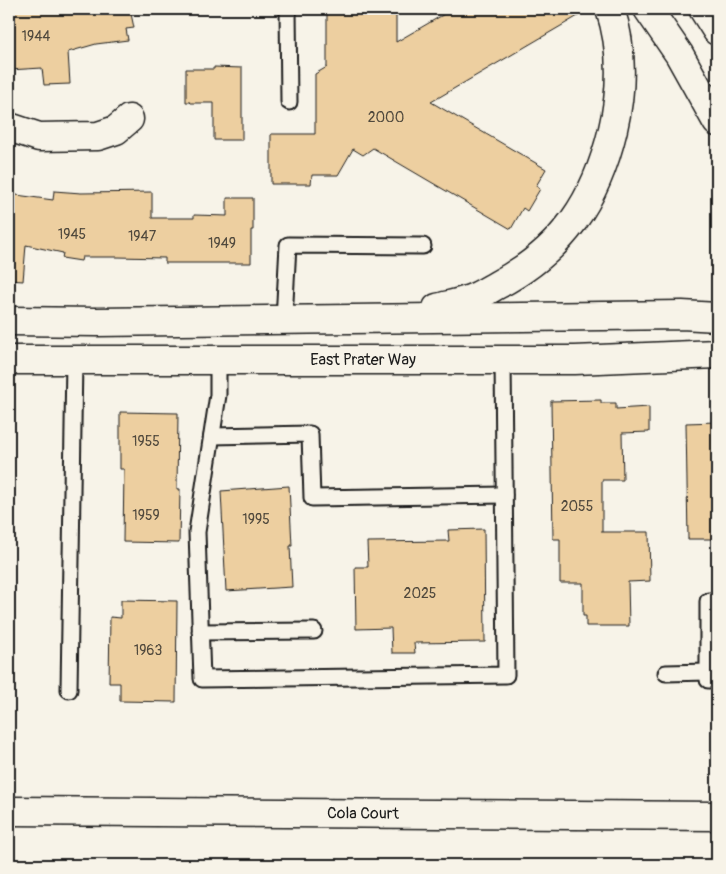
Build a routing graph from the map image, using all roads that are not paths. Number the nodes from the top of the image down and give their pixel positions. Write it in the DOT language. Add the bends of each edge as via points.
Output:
graph roads {
  1 [pos="288,9"];
  2 [pos="610,9"];
  3 [pos="648,9"];
  4 [pos="703,9"];
  5 [pos="717,31"];
  6 [pos="289,102"];
  7 [pos="129,119"];
  8 [pos="717,122"];
  9 [pos="9,127"];
  10 [pos="423,246"];
  11 [pos="717,317"];
  12 [pos="394,318"];
  13 [pos="284,320"];
  14 [pos="9,321"];
  15 [pos="717,354"];
  16 [pos="9,360"];
  17 [pos="74,360"];
  18 [pos="218,360"];
  19 [pos="503,360"];
  20 [pos="212,436"];
  21 [pos="504,495"];
  22 [pos="717,601"];
  23 [pos="314,631"];
  24 [pos="200,632"];
  25 [pos="666,673"];
  26 [pos="712,676"];
  27 [pos="69,690"];
  28 [pos="9,810"];
  29 [pos="717,816"];
  1 -- 6 [label="lane"];
  2 -- 12 [label="main road" via="618,42 619,94 601,170 572,224 534,263 511,278 470,299"];
  3 -- 8 [label="main road" via="679,54"];
  4 -- 5 [label="main road"];
  7 -- 9 [label="main road" via="116,130 98,136 39,137"];
  10 -- 13 [label="lane" via="288,245"];
  11 -- 12 [label="main road"];
  12 -- 13 [label="main road"];
  13 -- 14 [label="main road"];
  15 -- 19 [label="main road, East Prater Way"];
  16 -- 17 [label="main road, East Prater Way"];
  17 -- 18 [label="main road, East Prater Way"];
  17 -- 27 [label="lane"];
  18 -- 19 [label="main road, East Prater Way"];
  18 -- 20 [label="lane" via="218,395"];
  19 -- 21 [label="lane"];
  20 -- 21 [label="lane" via="310,434 312,498"];
  20 -- 24 [label="lane" via="197,532"];
  21 -- 24 [label="lane" via="506,675 202,679"];
  22 -- 26 [label="lane" via="708,601"];
  23 -- 24 [label="lane"];
  25 -- 26 [label="lane"];
  28 -- 29 [label="main road, Cola Court"];
}
